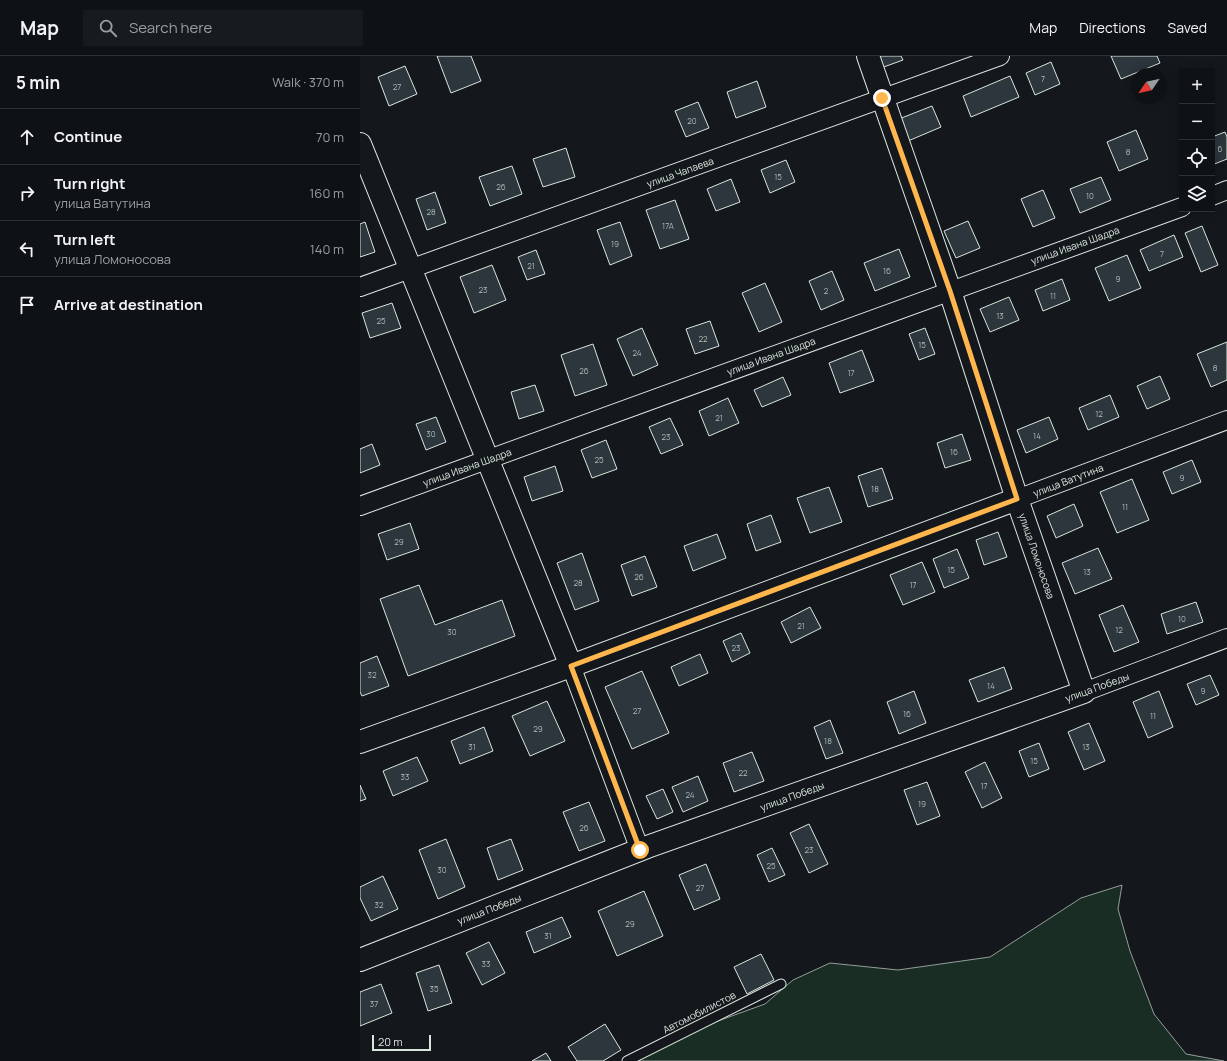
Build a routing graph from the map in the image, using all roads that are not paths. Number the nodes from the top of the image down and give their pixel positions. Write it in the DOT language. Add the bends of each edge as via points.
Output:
graph roads {
  1 [pos="868,56"];
  2 [pos="1000,56"];
  3 [pos="882,98"];
  4 [pos="360,144"];
  5 [pos="1227,190"];
  6 [pos="1215,195"];
  7 [pos="1179,208"];
  8 [pos="410,269"];
  9 [pos="360,287"];
  10 [pos="950,291"];
  11 [pos="1227,420"];
  12 [pos="488,460"];
  13 [pos="1017,499"];
  14 [pos="360,506"];
  15 [pos="1227,638"];
  16 [pos="571,666"];
  17 [pos="1084,692"];
  18 [pos="360,742"];
  19 [pos="640,850"];
  20 [pos="360,960"];
  21 [pos="781,984"];
  22 [pos="627,1061"];
  1 -- 3 [label="street, улица Ломоносова"];
  2 -- 3 [label="street, улица Чапаева"];
  3 -- 8 [label="street, улица Чапаева"];
  3 -- 10 [label="street, улица Ломоносова"];
  4 -- 8 [label="street"];
  5 -- 6 [label="street"];
  7 -- 10 [label="street, улица Ивана Шадра"];
  8 -- 9 [label="street, улица Чапаева"];
  8 -- 12 [label="street"];
  10 -- 12 [label="street, улица Ивана Шадра"];
  10 -- 13 [label="street, улица Ломоносова"];
  11 -- 13 [label="street, улица Ватутина"];
  12 -- 14 [label="street, улица Ивана Шадра"];
  12 -- 16 [label="street"];
  13 -- 16 [label="street, улица Ватутина"];
  13 -- 17 [label="street, улица Ломоносова"];
  15 -- 17 [label="street, улица Победы"];
  16 -- 18 [label="street, улица Ватутина"];
  16 -- 19 [label="street"];
  17 -- 19 [label="street, улица Победы"];
  19 -- 20 [label="street, улица Победы"];
  21 -- 22 [label="lane, Автомобилистов"];
}
